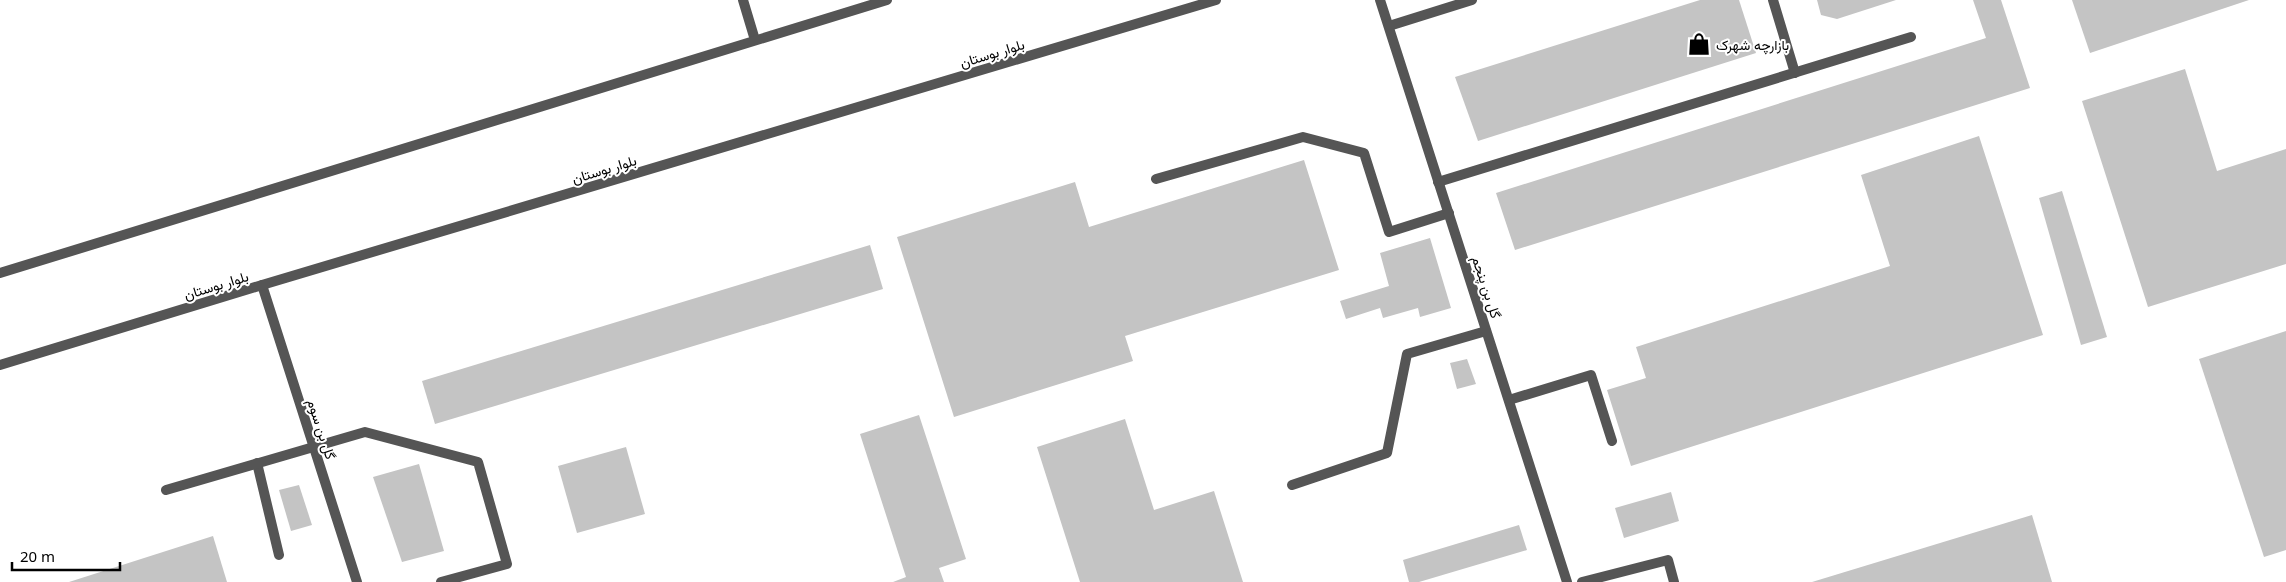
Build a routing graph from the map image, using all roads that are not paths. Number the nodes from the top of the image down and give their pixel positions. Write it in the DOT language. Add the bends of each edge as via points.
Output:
graph roads {
  1 [pos="743,0"];
  2 [pos="887,0"];
  3 [pos="1216,0"];
  4 [pos="1380,0"];
  5 [pos="1472,0"];
  6 [pos="1774,0"];
  7 [pos="1388,26"];
  8 [pos="1911,37"];
  9 [pos="755,40"];
  10 [pos="1795,73"];
  11 [pos="1156,179"];
  12 [pos="1438,182"];
  13 [pos="1449,213"];
  14 [pos="0,273"];
  15 [pos="262,285"];
  16 [pos="1486,331"];
  17 [pos="0,366"];
  18 [pos="1509,400"];
  19 [pos="1612,441"];
  20 [pos="314,448"];
  21 [pos="257,463"];
  22 [pos="1292,485"];
  23 [pos="166,490"];
  24 [pos="279,555"];
  25 [pos="357,582"];
  26 [pos="441,582"];
  27 [pos="1567,582"];
  28 [pos="1582,582"];
  29 [pos="1674,582"];
  1 -- 9 [label="street"];
  2 -- 9 [label="street"];
  3 -- 15 [label="street, بلوار بوستان"];
  4 -- 7 [label="street, گل بن پنجم"];
  5 -- 7 [label="street"];
  6 -- 10 [label="street"];
  7 -- 12 [label="street, گل بن پنجم"];
  8 -- 10 [label="street"];
  9 -- 14 [label="street"];
  10 -- 12 [label="street"];
  11 -- 13 [label="street" via="1303,137 1364,153 1389,232"];
  12 -- 13 [label="street, گل بن پنجم"];
  13 -- 16 [label="street, گل بن پنجم"];
  15 -- 17 [label="street, بلوار بوستان"];
  15 -- 20 [label="street, گل بن سوم"];
  16 -- 18 [label="street, گل بن پنجم"];
  16 -- 22 [label="street" via="1407,354 1388,452"];
  18 -- 19 [label="street" via="1591,375"];
  18 -- 27 [label="street, گل بن پنجم"];
  20 -- 21 [label="street"];
  20 -- 25 [label="street, گل بن سوم"];
  20 -- 26 [label="street" via="365,432 478,462 507,564"];
  21 -- 23 [label="street"];
  21 -- 24 [label="street"];
  28 -- 29 [label="street" via="1668,560"];
}
